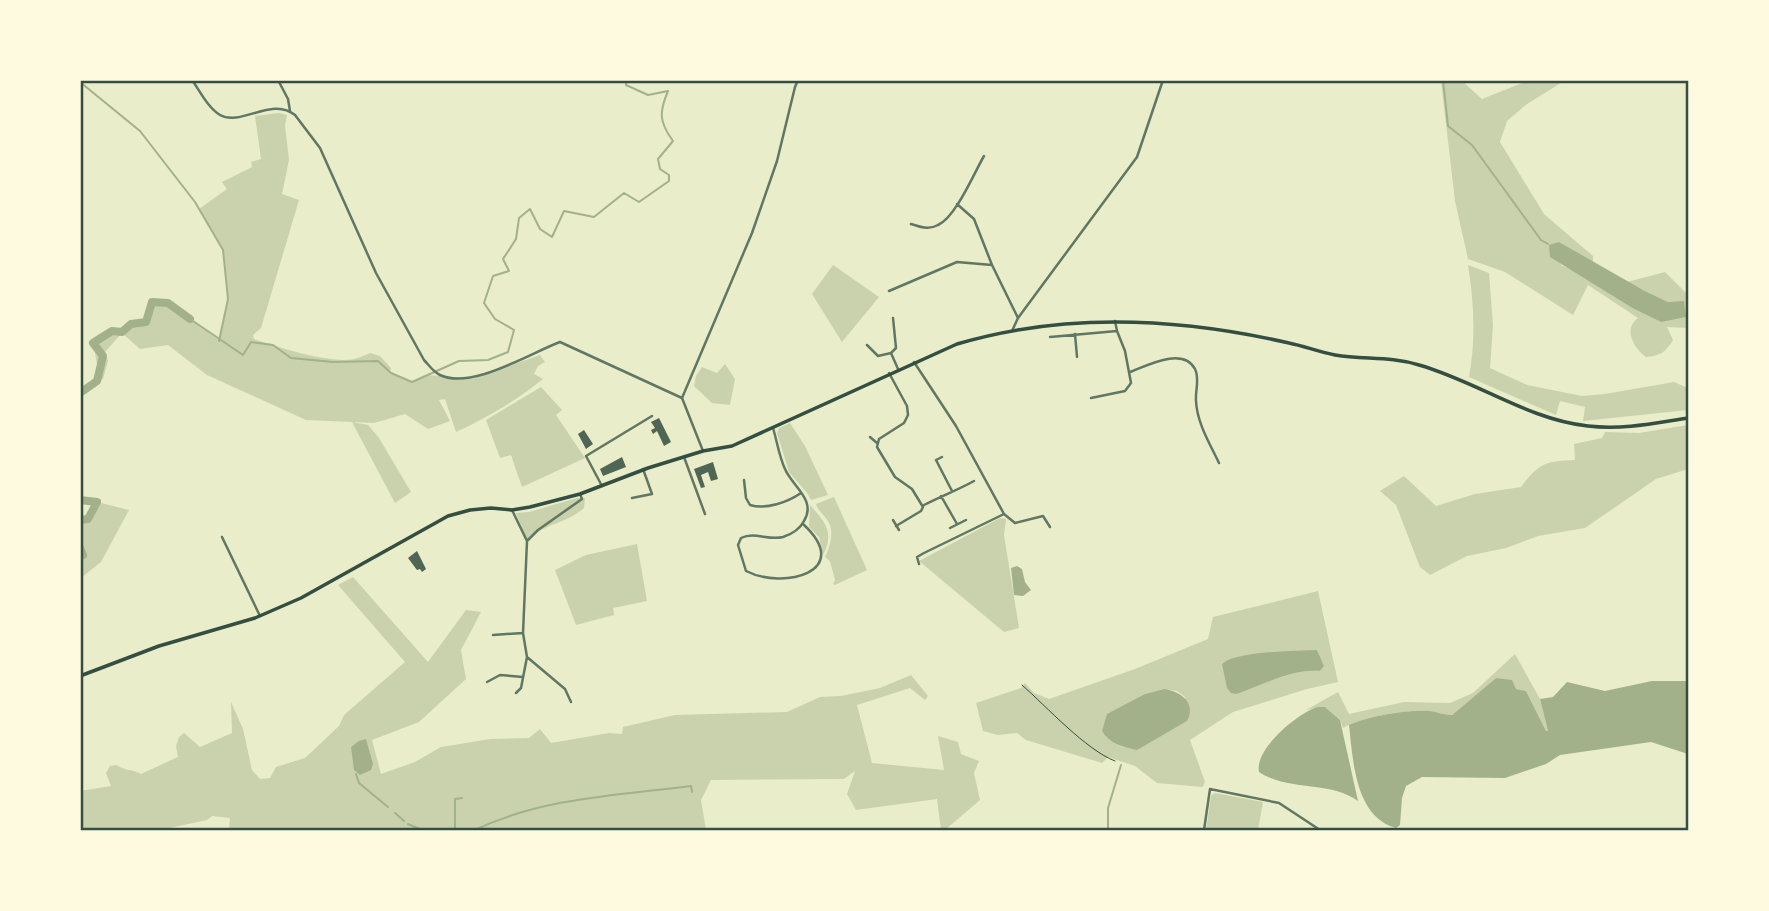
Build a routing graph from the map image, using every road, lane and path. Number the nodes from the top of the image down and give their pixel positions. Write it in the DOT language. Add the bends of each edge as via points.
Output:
graph roads {
  1 [pos="192,80"];
  2 [pos="278,80"];
  3 [pos="798,80"];
  4 [pos="1163,80"];
  5 [pos="290,111"];
  6 [pos="983,156"];
  7 [pos="957,204"];
  8 [pos="916,219"];
  9 [pos="992,265"];
  10 [pos="889,291"];
  11 [pos="893,318"];
  12 [pos="1018,318"];
  13 [pos="1115,321"];
  14 [pos="1012,331"];
  15 [pos="1116,331"];
  16 [pos="1075,334"];
  17 [pos="1050,337"];
  18 [pos="867,345"];
  19 [pos="891,353"];
  20 [pos="1077,357"];
  21 [pos="914,362"];
  22 [pos="898,369"];
  23 [pos="1130,372"];
  24 [pos="889,373"];
  25 [pos="682,398"];
  26 [pos="1091,398"];
  27 [pos="652,416"];
  28 [pos="1689,418"];
  29 [pos="773,428"];
  30 [pos="870,437"];
  31 [pos="877,443"];
  32 [pos="703,451"];
  33 [pos="684,457"];
  34 [pos="942,457"];
  35 [pos="1219,463"];
  36 [pos="643,469"];
  37 [pos="744,480"];
  38 [pos="974,481"];
  39 [pos="602,486"];
  40 [pos="952,491"];
  41 [pos="802,492"];
  42 [pos="580,494"];
  43 [pos="941,496"];
  44 [pos="632,498"];
  45 [pos="922,505"];
  46 [pos="512,510"];
  47 [pos="705,514"];
  48 [pos="1004,514"];
  49 [pos="892,520"];
  50 [pos="966,520"];
  51 [pos="803,524"];
  52 [pos="957,524"];
  53 [pos="896,526"];
  54 [pos="1050,527"];
  55 [pos="950,528"];
  56 [pos="899,530"];
  57 [pos="222,537"];
  58 [pos="527,541"];
  59 [pos="919,564"];
  60 [pos="260,616"];
  61 [pos="523,633"];
  62 [pos="494,635"];
  63 [pos="527,657"];
  64 [pos="80,676"];
  65 [pos="523,677"];
  66 [pos="487,682"];
  67 [pos="1022,685"];
  68 [pos="516,694"];
  69 [pos="570,702"];
  70 [pos="1115,761"];
  71 [pos="1204,831"];
  72 [pos="1320,831"];
  1 -- 5 [label="street" via="225,117"];
  2 -- 5 [label="street"];
  3 -- 25 [label="street" via="752,233"];
  4 -- 12 [label="street" via="1137,157"];
  5 -- 25 [label="street" via="320,148 367,255 433,370 443,376 483,376 561,342"];
  6 -- 7 [label="street"];
  7 -- 8 [label="street" via="938,225 925,228 913,224"];
  7 -- 9 [label="street" via="974,219"];
  9 -- 10 [label="street" via="957,262"];
  9 -- 12 [label="street"];
  11 -- 19 [label="street" via="896,348"];
  12 -- 14 [label="street"];
  13 -- 14 [label="main road"];
  13 -- 15 [label="street"];
  13 -- 28 [label="main road" via="1246,335 1336,355 1396,359 1467,381 1531,411 1586,426 1625,428"];
  14 -- 21 [label="main road" via="985,335"];
  15 -- 16 [label="street"];
  15 -- 23 [label="street"];
  16 -- 17 [label="street"];
  16 -- 20 [label="street"];
  18 -- 19 [label="street" via="878,356"];
  19 -- 22 [label="street"];
  21 -- 22 [label="main road"];
  21 -- 48 [label="street" via="956,426"];
  22 -- 24 [label="main road"];
  23 -- 26 [label="street" via="1131,383 1125,391"];
  23 -- 35 [label="street" via="1164,359 1189,362 1197,379 1195,402"];
  24 -- 29 [label="main road"];
  24 -- 31 [label="street" via="908,415"];
  25 -- 32 [label="street"];
  27 -- 39 [label="street" via="586,456"];
  29 -- 32 [label="main road" via="732,446"];
  29 -- 41 [label="street" via="786,473"];
  30 -- 31 [label="street"];
  31 -- 45 [label="street" via="895,477 912,489"];
  32 -- 33 [label="main road"];
  33 -- 36 [label="main road"];
  33 -- 47 [label="street"];
  34 -- 40 [label="street" via="936,460"];
  36 -- 39 [label="main road"];
  36 -- 44 [label="street" via="652,494"];
  37 -- 41 [label="street" via="746,498 755,507"];
  38 -- 40 [label="street"];
  39 -- 42 [label="main road"];
  40 -- 43 [label="street"];
  41 -- 51 [label="street" via="808,512"];
  42 -- 46 [label="main road"];
  42 -- 58 [label="street" via="582,499"];
  43 -- 45 [label="street"];
  43 -- 52 [label="street"];
  45 -- 53 [label="street" via="921,511"];
  46 -- 58 [label="street"];
  46 -- 60 [label="main road" via="470,510 448,516"];
  48 -- 54 [label="street" via="1015,523 1043,516"];
  48 -- 59 [label="street" via="917,557"];
  49 -- 53 [label="street"];
  50 -- 52 [label="street"];
  51 -- 51 [label="street" via="780,538 750,534 741,538 738,545 746,570 787,578 814,570 820,550"];
  52 -- 55 [label="street"];
  53 -- 56 [label="street"];
  57 -- 60 [label="street"];
  58 -- 61 [label="street"];
  60 -- 64 [label="main road"];
  61 -- 62 [label="street"];
  61 -- 63 [label="street"];
  63 -- 65 [label="street"];
  63 -- 69 [label="street" via="565,689"];
  65 -- 66 [label="street" via="500,676"];
  65 -- 68 [label="street"];
  67 -- 70 [label="path" via="1089,745"];
  71 -- 72 [label="street" via="1210,789 1279,803"];
}
